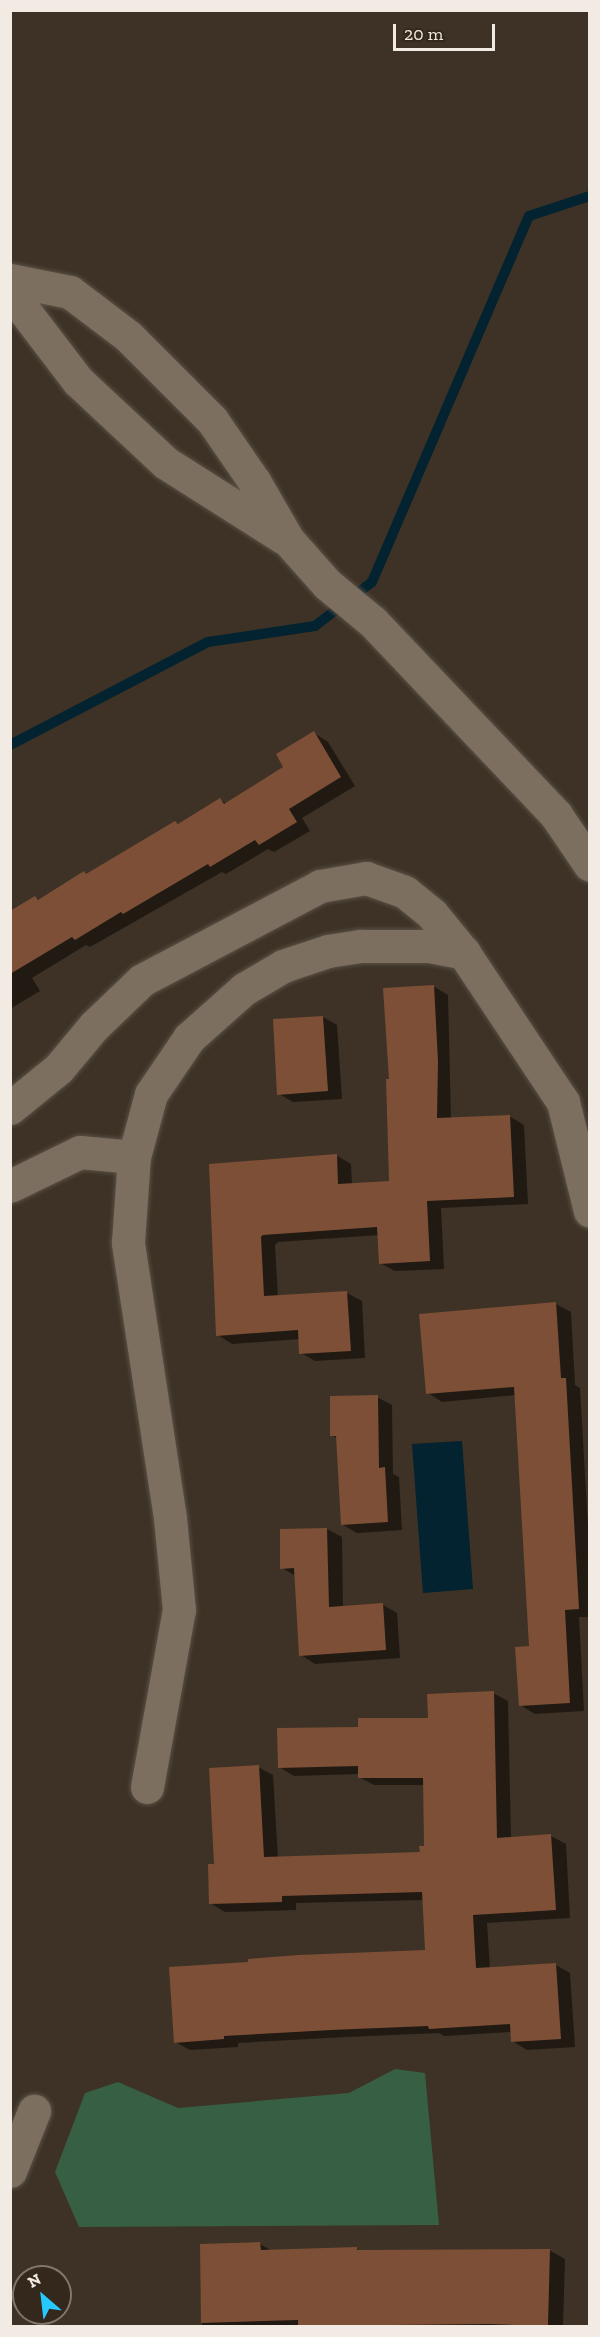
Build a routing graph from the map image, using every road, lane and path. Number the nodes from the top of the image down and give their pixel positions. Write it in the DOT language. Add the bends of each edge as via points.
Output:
graph roads {
  1 [pos="10,280"];
  2 [pos="10,292"];
  3 [pos="288,540"];
  4 [pos="590,865"];
  5 [pos="464,953"];
  6 [pos="10,1108"];
  7 [pos="134,1157"];
  8 [pos="10,1186"];
  9 [pos="590,1211"];
  10 [pos="147,1787"];
  11 [pos="34,2111"];
  12 [pos="10,2172"];
  1 -- 3 [label="street" via="70,292 128,336 212,420"];
  2 -- 3 [label="street" via="78,381 166,463"];
  3 -- 4 [label="street" via="327,584 373,622 556,815"];
  5 -- 6 [label="street" via="432,914 405,892 366,878 320,886 142,980 94,1026 59,1068"];
  5 -- 7 [label="street" via="429,946 361,946 328,951 283,966 244,989 189,1038 151,1094"];
  5 -- 9 [label="street" via="563,1102"];
  7 -- 8 [label="street" via="80,1152"];
  7 -- 10 [label="street" via="128,1242 170,1518 179,1610"];
  11 -- 12 [label="street"];
}
